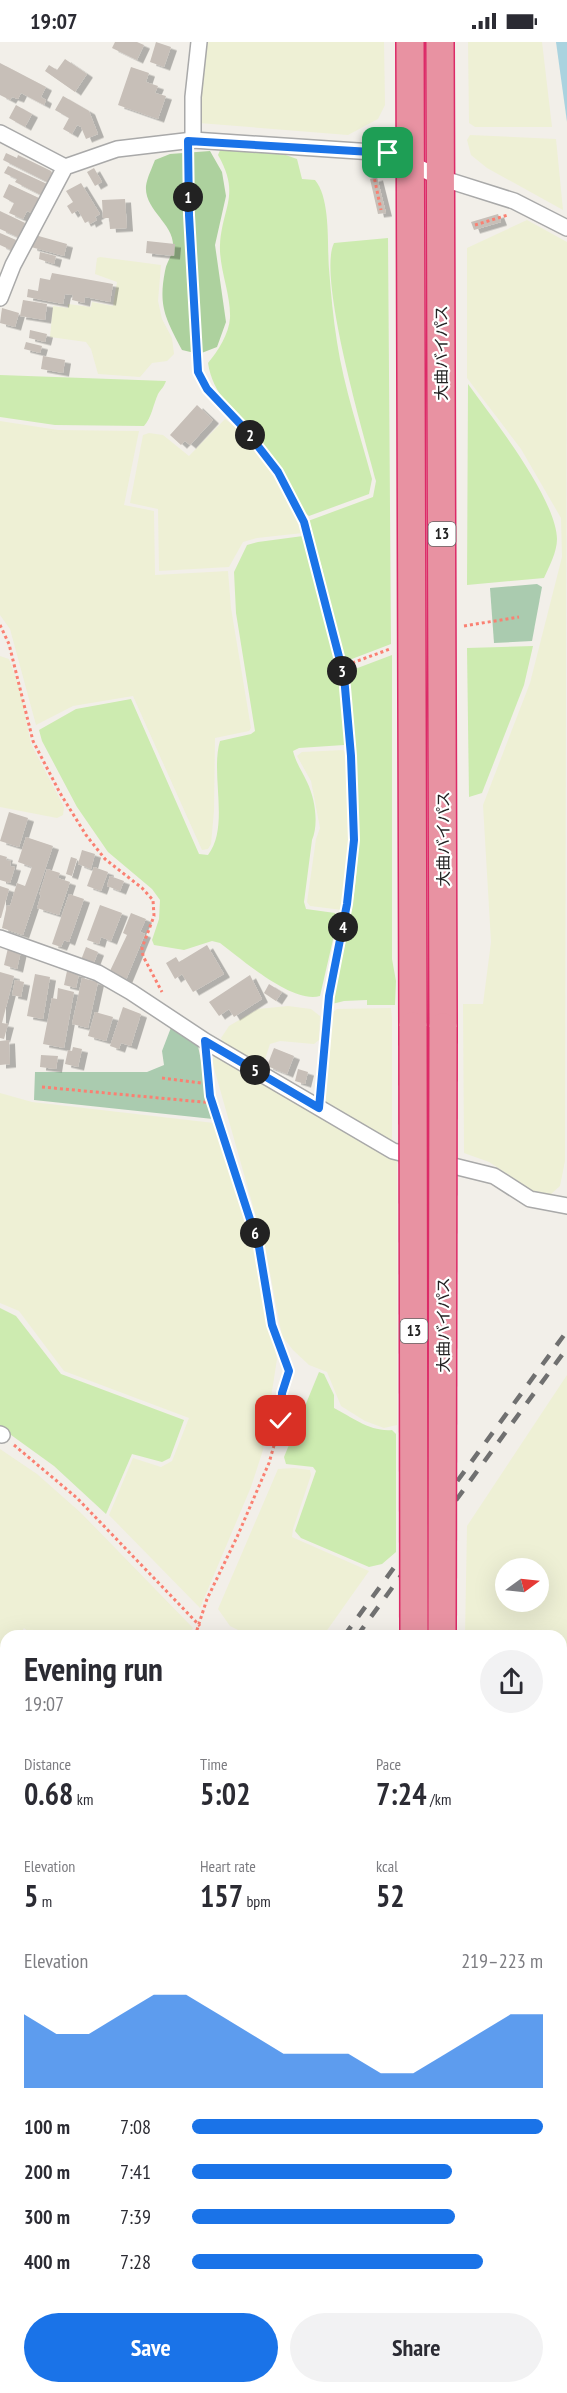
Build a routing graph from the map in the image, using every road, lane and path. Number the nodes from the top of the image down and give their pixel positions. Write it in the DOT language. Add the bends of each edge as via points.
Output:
graph roads {
  1 [pos="199,42"];
  2 [pos="410,42"];
  3 [pos="440,42"];
  4 [pos="0,133"];
  5 [pos="190,140"];
  6 [pos="410,163"];
  7 [pos="65,167"];
  8 [pos="441,178"];
  9 [pos="375,181"];
  10 [pos="381,210"];
  11 [pos="497,219"];
  12 [pos="475,225"];
  13 [pos="567,228"];
  14 [pos="0,298"];
  15 [pos="519,617"];
  16 [pos="0,626"];
  17 [pos="464,626"];
  18 [pos="391,648"];
  19 [pos="341,667"];
  20 [pos="0,938"];
  21 [pos="163,994"];
  22 [pos="205,1041"];
  23 [pos="162,1078"];
  24 [pos="209,1084"];
  25 [pos="42,1087"];
  26 [pos="213,1103"];
  27 [pos="319,1108"];
  28 [pos="567,1206"];
  29 [pos="1,1434"];
  30 [pos="200,1626"];
  31 [pos="198,1630"];
  32 [pos="414,1630"];
  33 [pos="442,1630"];
  1 -- 5 [label="street"];
  2 -- 6 [label="highway, 大曲バイパス / 13"];
  3 -- 8 [label="highway, 大曲バイパス / 13"];
  4 -- 7 [label="street"];
  5 -- 6 [label="street" via="388,153"];
  5 -- 7 [label="street" via="117,149"];
  5 -- 19 [label="path" via="189,215 198,372 207,389 278,472 304,522"];
  6 -- 8 [label="street"];
  6 -- 32 [label="highway, 大曲バイパス / 13, bridge"];
  7 -- 14 [label="street" via="13,265"];
  8 -- 13 [label="street" via="514,201"];
  8 -- 33 [label="highway, 大曲バイパス / 13, bridge"];
  9 -- 10 [label="path"];
  11 -- 12 [label="path"];
  15 -- 17 [label="path"];
  16 -- 21 [label="path" via="9,644 33,741 60,793 105,859 153,900 154,916 142,948"];
  18 -- 19 [label="path"];
  19 -- 27 [label="path" via="351,756 354,840 347,904 329,996"];
  20 -- 22 [label="street" via="98,974"];
  22 -- 24 [label="path"];
  22 -- 27 [label="street"];
  23 -- 24 [label="path"];
  24 -- 26 [label="path"];
  25 -- 26 [label="path"];
  26 -- 30 [label="path" via="259,1247 272,1325 289,1371 269,1463 207,1599"];
  27 -- 28 [label="street" via="393,1152 494,1176 530,1198"];
  29 -- 30 [label="path" via="77,1498"];
  30 -- 31 [label="path"];
}
